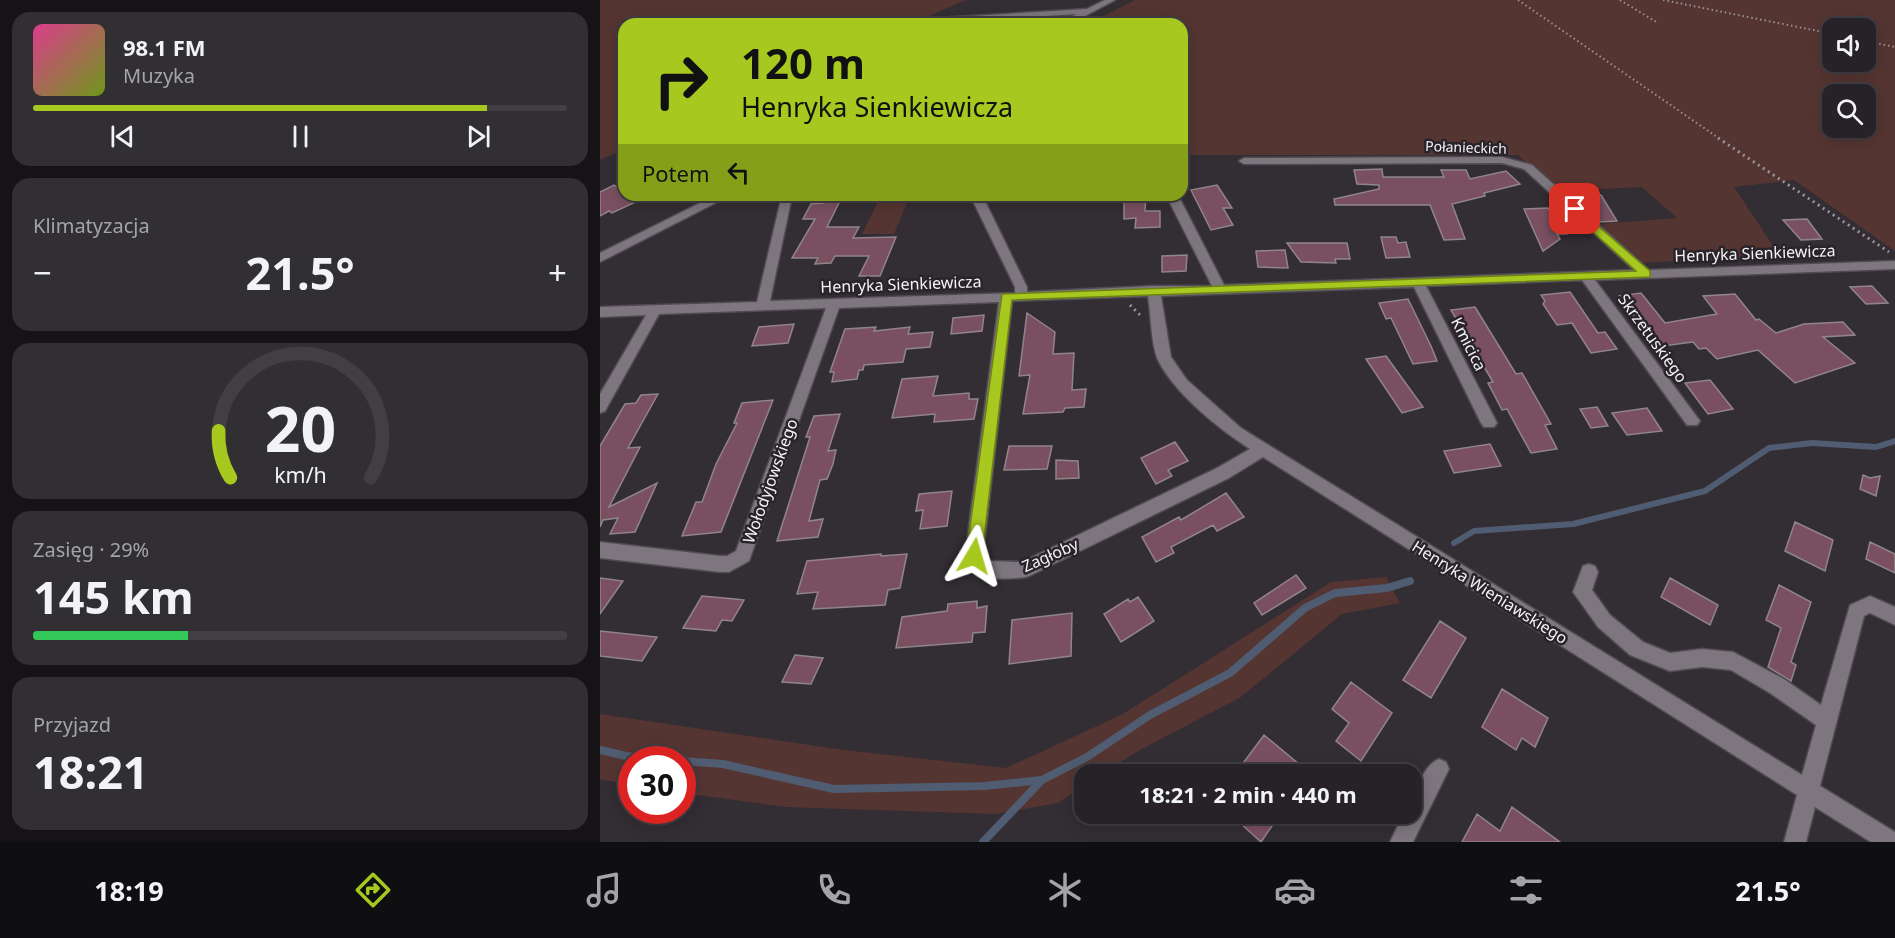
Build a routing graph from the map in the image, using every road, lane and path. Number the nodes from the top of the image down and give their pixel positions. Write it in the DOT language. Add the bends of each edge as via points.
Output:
graph roads {
  1 [pos="1111,0"];
  2 [pos="1518,0"];
  3 [pos="1620,0"];
  4 [pos="1663,0"];
  5 [pos="1089,11"];
  6 [pos="982,18"];
  7 [pos="1075,18"];
  8 [pos="1658,23"];
  9 [pos="1822,32"];
  10 [pos="1876,43"];
  11 [pos="1895,47"];
  12 [pos="1244,161"];
  13 [pos="713,201"];
  14 [pos="785,201"];
  15 [pos="979,201"];
  16 [pos="1175,201"];
  17 [pos="1895,256"];
  18 [pos="600,258"];
  19 [pos="1889,265"];
  20 [pos="1646,274"];
  21 [pos="1895,274"];
  22 [pos="1586,277"];
  23 [pos="1418,282"];
  24 [pos="1220,289"];
  25 [pos="1154,290"];
  26 [pos="1014,296"];
  27 [pos="834,304"];
  28 [pos="763,306"];
  29 [pos="655,310"];
  30 [pos="600,312"];
  31 [pos="600,407"];
  32 [pos="1692,421"];
  33 [pos="1489,423"];
  34 [pos="1263,449"];
  35 [pos="600,550"];
  36 [pos="1589,572"];
  37 [pos="1895,616"];
  38 [pos="1827,721"];
  39 [pos="1439,769"];
  40 [pos="1808,792"];
  41 [pos="1401,842"];
  42 [pos="1795,842"];
  43 [pos="1891,842"];
  1 -- 5 [label="street"];
  2 -- 17 [label="path"];
  3 -- 8 [label="path"];
  4 -- 9 [label="path"];
  5 -- 6 [label="street"];
  5 -- 7 [label="street"];
  10 -- 11 [label="path"];
  12 -- 20 [label="street, Połanieckich" via="1502,160 1528,167"];
  13 -- 18 [label="street"];
  14 -- 28 [label="street"];
  15 -- 26 [label="street" via="1021,287"];
  16 -- 24 [label="street"];
  19 -- 20 [label="street, Henryka Sienkiewicza"];
  19 -- 21 [label="street"];
  20 -- 22 [label="street, Henryka Sienkiewicza"];
  22 -- 23 [label="street, Henryka Sienkiewicza"];
  22 -- 32 [label="street, Skrzetuskiego"];
  23 -- 24 [label="street, Henryka Sienkiewicza"];
  23 -- 33 [label="street, Kmicica"];
  24 -- 25 [label="street, Henryka Sienkiewicza"];
  25 -- 26 [label="street, Henryka Sienkiewicza"];
  25 -- 34 [label="street, Henryka Wieniawskiego" via="1164,358 1182,384 1205,406"];
  26 -- 27 [label="street, Henryka Sienkiewicza"];
  26 -- 34 [label="street, Zagłoby" via="974,556 986,569 1023,570 1223,473"];
  27 -- 28 [label="street, Henryka Sienkiewicza"];
  27 -- 35 [label="street, Wołodyjowskiego" via="743,556 720,564"];
  28 -- 29 [label="street, Henryka Sienkiewicza"];
  29 -- 30 [label="street, Henryka Sienkiewicza"];
  29 -- 31 [label="street"];
  34 -- 40 [label="street, Henryka Wieniawskiego"];
  36 -- 38 [label="street" via="1581,592 1604,621 1637,649 1670,662 1702,658 1733,662 1777,686"];
  37 -- 38 [label="street" via="1870,604 1856,611"];
  38 -- 40 [label="street"];
  39 -- 41 [label="street"];
  40 -- 42 [label="street"];
  40 -- 43 [label="street, Henryka Wieniawskiego"];
}
